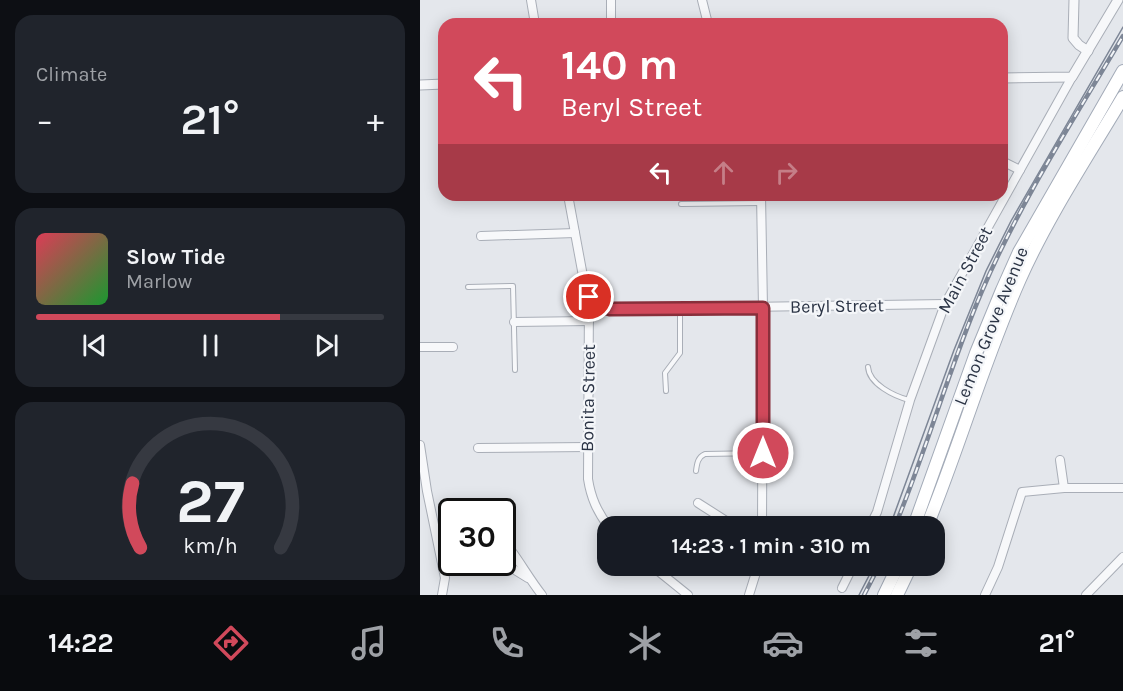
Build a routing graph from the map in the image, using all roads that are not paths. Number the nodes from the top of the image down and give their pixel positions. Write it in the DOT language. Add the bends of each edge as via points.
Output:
graph roads {
  1 [pos="531,0"];
  2 [pos="611,0"];
  3 [pos="702,0"];
  4 [pos="1074,0"];
  5 [pos="1118,0"];
  6 [pos="534,18"];
  7 [pos="610,18"];
  8 [pos="706,18"];
  9 [pos="1088,51"];
  10 [pos="1123,71"];
  11 [pos="1072,77"];
  12 [pos="1008,78"];
  13 [pos="438,84"];
  14 [pos="420,85"];
  15 [pos="1123,97"];
  16 [pos="1008,164"];
  17 [pos="1020,170"];
  18 [pos="1008,191"];
  19 [pos="569,201"];
  20 [pos="729,201"];
  21 [pos="761,201"];
  22 [pos="1003,201"];
  23 [pos="681,204"];
  24 [pos="575,233"];
  25 [pos="481,236"];
  26 [pos="468,287"];
  27 [pos="589,297"];
  28 [pos="945,304"];
  29 [pos="680,308"];
  30 [pos="763,308"];
  31 [pos="589,321"];
  32 [pos="514,322"];
  33 [pos="453,347"];
  34 [pos="420,348"];
  35 [pos="868,367"];
  36 [pos="515,370"];
  37 [pos="666,391"];
  38 [pos="968,395"];
  39 [pos="910,400"];
  40 [pos="420,445"];
  41 [pos="588,447"];
  42 [pos="478,448"];
  43 [pos="763,453"];
  44 [pos="1060,460"];
  45 [pos="696,471"];
  46 [pos="1064,488"];
  47 [pos="1123,488"];
  48 [pos="698,503"];
  49 [pos="601,516"];
  50 [pos="718,516"];
  51 [pos="762,516"];
  52 [pos="875,516"];
  53 [pos="918,516"];
  54 [pos="930,516"];
  55 [pos="516,557"];
  56 [pos="1123,557"];
  57 [pos="516,571"];
  58 [pos="664,576"];
  59 [pos="755,576"];
  60 [pos="848,576"];
  61 [pos="893,576"];
  62 [pos="906,576"];
  63 [pos="528,578"];
  64 [pos="841,591"];
  65 [pos="442,595"];
  66 [pos="542,595"];
  67 [pos="688,595"];
  68 [pos="749,595"];
  69 [pos="884,595"];
  70 [pos="897,595"];
  71 [pos="985,595"];
  72 [pos="1086,595"];
  1 -- 6 [label="street"];
  2 -- 7 [label="street"];
  3 -- 8 [label="street"];
  4 -- 9 [label="street" via="1073,38"];
  5 -- 9 [label="street, Main Street"];
  9 -- 11 [label="street, Main Street"];
  10 -- 38 [label="main road, Lemon Grove Avenue" via="1019,252 987,326"];
  11 -- 12 [label="street"];
  11 -- 17 [label="street, Main Street"];
  13 -- 14 [label="street"];
  15 -- 38 [label="main road, Lemon Grove Avenue" via="1021,276"];
  16 -- 17 [label="street"];
  17 -- 18 [label="street, Main Street"];
  19 -- 24 [label="street, Bonita Street"];
  20 -- 23 [label="lane"];
  21 -- 30 [label="street"];
  22 -- 28 [label="street, Main Street"];
  24 -- 25 [label="street"];
  24 -- 27 [label="street, Bonita Street"];
  26 -- 32 [label="lane" via="513,286"];
  27 -- 29 [label="street, Beryl Street" via="610,309"];
  27 -- 31 [label="street, Bonita Street"];
  28 -- 30 [label="street, Beryl Street"];
  28 -- 39 [label="street, Main Street"];
  29 -- 30 [label="street, Beryl Street"];
  29 -- 37 [label="lane" via="680,353 665,373"];
  30 -- 43 [label="street"];
  31 -- 32 [label="street"];
  31 -- 41 [label="street, Bonita Street"];
  32 -- 36 [label="lane"];
  33 -- 34 [label="street"];
  35 -- 39 [label="lane" via="876,383 895,396"];
  38 -- 53 [label="main road, Lemon Grove Avenue"];
  38 -- 54 [label="main road, Lemon Grove Avenue"];
  39 -- 52 [label="street, Main Street"];
  40 -- 65 [label="street" via="445,578"];
  41 -- 42 [label="street"];
  41 -- 49 [label="street, Bonita Street" via="590,493"];
  43 -- 45 [label="lane" via="705,453 697,462"];
  43 -- 51 [label="street"];
  44 -- 46 [label="street"];
  46 -- 47 [label="street"];
  46 -- 71 [label="street" via="1022,492"];
  48 -- 50 [label="street"];
  55 -- 63 [label="street"];
  56 -- 72 [label="street"];
  57 -- 63 [label="street"];
  58 -- 67 [label="street"];
  59 -- 68 [label="street"];
  60 -- 64 [label="street"];
  61 -- 69 [label="main road"];
  62 -- 70 [label="main road"];
  63 -- 66 [label="street"];
}
